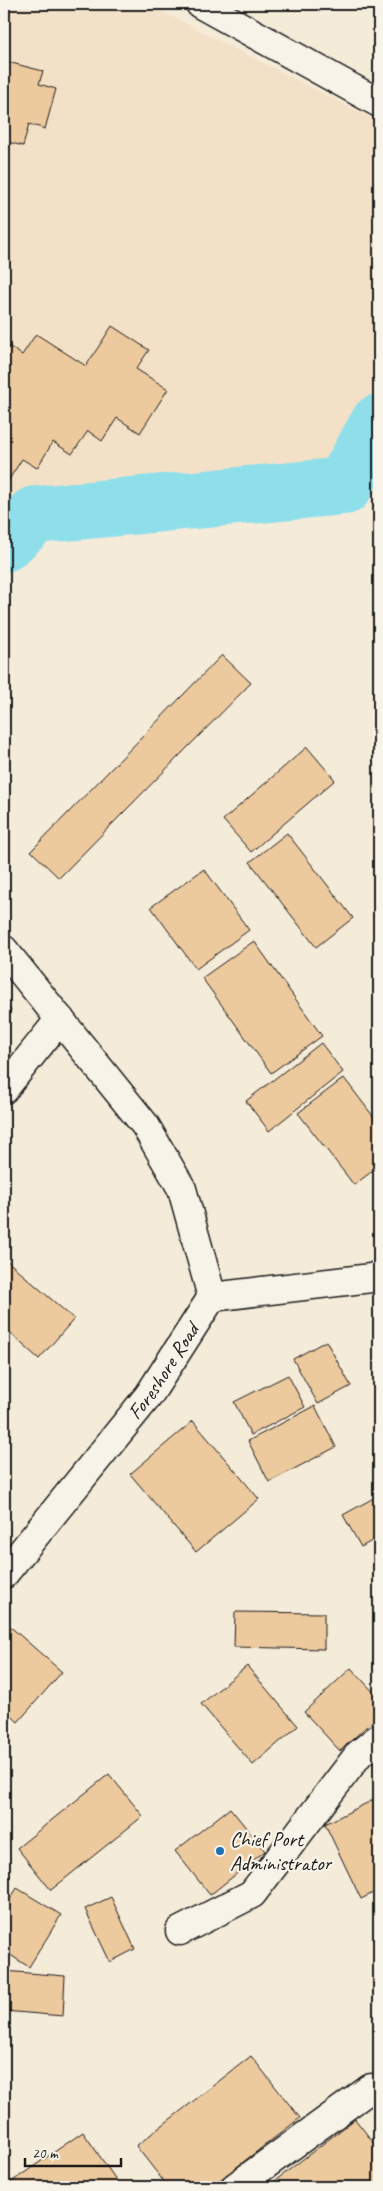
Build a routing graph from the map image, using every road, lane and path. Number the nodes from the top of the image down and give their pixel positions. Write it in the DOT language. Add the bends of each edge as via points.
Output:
graph roads {
  1 [pos="200,4"];
  2 [pos="379,103"];
  3 [pos="4,950"];
  4 [pos="60,1019"];
  5 [pos="4,1089"];
  6 [pos="379,1275"];
  7 [pos="212,1297"];
  8 [pos="4,1574"];
  9 [pos="379,1738"];
  10 [pos="180,1931"];
  11 [pos="371,2088"];
  12 [pos="235,2187"];
  1 -- 2 [label="street"];
  3 -- 4 [label="street"];
  4 -- 5 [label="street"];
  4 -- 7 [label="street" via="146,1125 182,1189"];
  6 -- 7 [label="street"];
  7 -- 8 [label="street, Foreshore Road" via="149,1395"];
  9 -- 10 [label="street" via="359,1754 252,1894"];
  11 -- 12 [label="street"];
}
